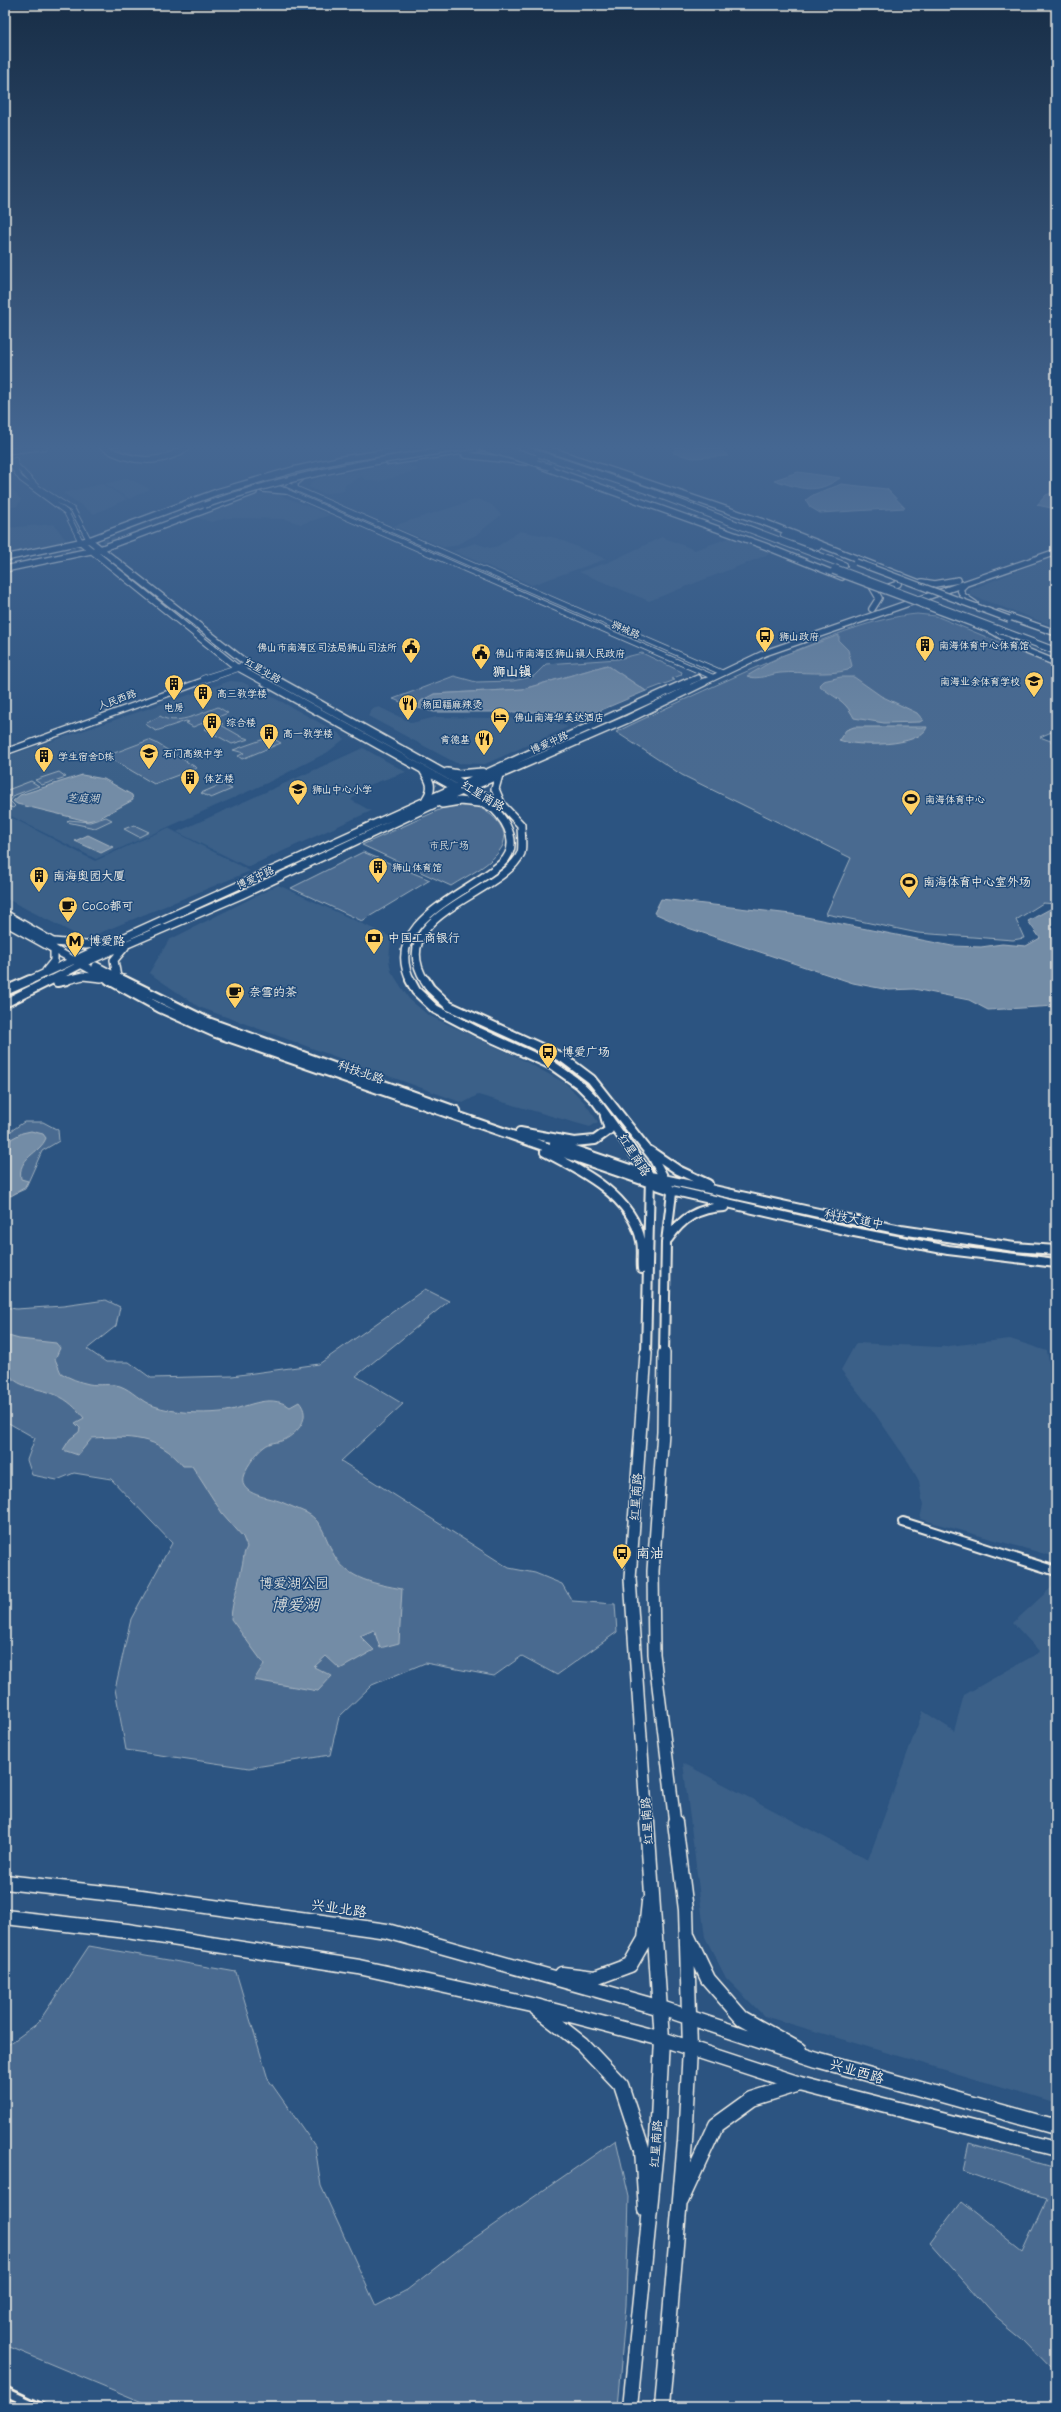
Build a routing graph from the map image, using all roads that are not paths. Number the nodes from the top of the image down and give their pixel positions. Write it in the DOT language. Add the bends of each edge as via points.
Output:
graph roads {
  1 [pos="25,559"];
  2 [pos="62,559"];
  3 [pos="100,559"];
  4 [pos="112,559"];
  5 [pos="442,559"];
  6 [pos="458,559"];
  7 [pos="797,559"];
  8 [pos="803,559"];
  9 [pos="807,559"];
  10 [pos="827,559"];
  11 [pos="848,559"];
  12 [pos="857,559"];
  13 [pos="1020,559"];
  14 [pos="1037,559"];
  15 [pos="5,563"];
  16 [pos="5,569"];
  17 [pos="834,569"];
  18 [pos="900,575"];
  19 [pos="958,580"];
  20 [pos="965,584"];
  21 [pos="872,588"];
  22 [pos="933,588"];
  23 [pos="942,591"];
  24 [pos="901,599"];
  25 [pos="975,604"];
  26 [pos="872,609"];
  27 [pos="1056,635"];
  28 [pos="1008,636"];
  29 [pos="1056,644"];
  30 [pos="1056,651"];
  31 [pos="1056,656"];
  32 [pos="1056,662"];
  33 [pos="249,665"];
  34 [pos="238,668"];
  35 [pos="719,671"];
  36 [pos="710,675"];
  37 [pos="5,748"];
  38 [pos="5,752"];
  39 [pos="506,765"];
  40 [pos="422,769"];
  41 [pos="441,772"];
  42 [pos="499,775"];
  43 [pos="463,787"];
  44 [pos="426,804"];
  45 [pos="485,804"];
  46 [pos="503,806"];
  47 [pos="5,914"];
  48 [pos="5,922"];
  49 [pos="120,940"];
  50 [pos="129,944"];
  51 [pos="54,946"];
  52 [pos="81,961"];
  53 [pos="46,972"];
  54 [pos="117,977"];
  55 [pos="106,978"];
  56 [pos="42,986"];
  57 [pos="5,991"];
  58 [pos="5,1003"];
  59 [pos="602,1109"];
  60 [pos="520,1132"];
  61 [pos="508,1134"];
  62 [pos="646,1148"];
  63 [pos="665,1179"];
  64 [pos="650,1180"];
  65 [pos="670,1190"];
  66 [pos="750,1198"];
  67 [pos="744,1208"];
  68 [pos="666,1242"];
  69 [pos="1056,1250"];
  70 [pos="1056,1263"];
  71 [pos="647,1341"];
  72 [pos="903,1522"];
  73 [pos="1056,1571"];
  74 [pos="652,1881"];
  75 [pos="5,1882"];
  76 [pos="5,1916"];
  77 [pos="687,1933"];
  78 [pos="538,1972"];
  79 [pos="532,2005"];
  80 [pos="661,2008"];
  81 [pos="688,2016"];
  82 [pos="662,2039"];
  83 [pos="690,2049"];
  84 [pos="818,2060"];
  85 [pos="800,2084"];
  86 [pos="1056,2127"];
  87 [pos="1056,2149"];
  88 [pos="677,2210"];
  89 [pos="648,2236"];
  90 [pos="630,2407"];
  91 [pos="662,2407"];
  1 -- 15 [label="main road"];
  2 -- 16 [label="main road"];
  3 -- 34 [label="main road, 红星北路"];
  4 -- 33 [label="main road, 红星北路"];
  5 -- 36 [label="street, 狮城路"];
  6 -- 35 [label="street, 狮城路"];
  7 -- 21 [label="main road"];
  8 -- 17 [label="main road"];
  9 -- 17 [label="highway, bridge"];
  10 -- 29 [label="highway"];
  11 -- 27 [label="main road, bridge"];
  12 -- 18 [label="main road"];
  13 -- 19 [label="main road"];
  14 -- 20 [label="main road, 博爱中路"];
  17 -- 28 [label="highway, bridge"];
  17 -- 28 [label="main road, bridge"];
  18 -- 19 [label="main road" via="931,584"];
  18 -- 21 [label="main road" via="900,582 893,587"];
  18 -- 22 [label="main road"];
  19 -- 22 [label="main road, 博爱中路"];
  20 -- 23 [label="main road, 博爱中路"];
  20 -- 25 [label="main road" via="960,589 961,593"];
  21 -- 24 [label="main road"];
  21 -- 26 [label="main road" via="879,598"];
  22 -- 23 [label="main road"];
  22 -- 24 [label="main road, 博爱中路"];
  23 -- 25 [label="main road"];
  23 -- 35 [label="main road, 博爱中路" via="827,630"];
  24 -- 26 [label="main road, 博爱中路"];
  25 -- 27 [label="main road"];
  26 -- 35 [label="main road, 博爱中路" via="764,647"];
  28 -- 30 [label="highway"];
  28 -- 31 [label="highway"];
  28 -- 32 [label="main road" via="1024,650"];
  33 -- 34 [label="street"];
  33 -- 41 [label="main road, 红星北路"];
  34 -- 37 [label="street, 人民西路"];
  34 -- 38 [label="street"];
  34 -- 40 [label="main road, 红星北路"];
  35 -- 36 [label="main road, 博爱中路"];
  36 -- 39 [label="main road, 博爱中路"];
  36 -- 42 [label="main road, 博爱中路" via="628,719"];
  39 -- 41 [label="main road" via="471,774"];
  39 -- 43 [label="main road, 博爱中路"];
  40 -- 43 [label="main road, 红星北路"];
  40 -- 44 [label="main road" via="432,784"];
  41 -- 43 [label="main road, 红星南路"];
  42 -- 43 [label="main road, 博爱中路"];
  42 -- 46 [label="main road" via="494,793"];
  43 -- 44 [label="main road, 博爱中路"];
  43 -- 45 [label="main road, 红星南路"];
  43 -- 46 [label="main road, 红星南路"];
  44 -- 45 [label="main road" via="460,801"];
  44 -- 49 [label="main road, 博爱中路"];
  44 -- 50 [label="main road, 博爱中路" via="241,895"];
  45 -- 59 [label="main road, 红星南路" via="504,819 512,831 510,851 503,862 424,916 404,952 407,974 416,991 435,1009 552,1066 579,1084"];
  46 -- 62 [label="main road, 红星南路" via="521,825 521,852 510,867 435,919 423,933 415,952 421,974 430,988 448,1006 563,1058 591,1079"];
  47 -- 51 [label="main road"];
  48 -- 51 [label="main road"];
  49 -- 51 [label="main road" via="88,945"];
  49 -- 52 [label="main road, 博爱中路"];
  50 -- 52 [label="main road, 博爱中路"];
  50 -- 54 [label="main road" via="114,959"];
  51 -- 52 [label="main road"];
  51 -- 53 [label="main road" via="54,961"];
  52 -- 53 [label="main road"];
  52 -- 54 [label="main road"];
  52 -- 55 [label="main road, 科技北路"];
  52 -- 56 [label="main road"];
  53 -- 57 [label="main road"];
  54 -- 60 [label="main road" via="208,1022"];
  55 -- 56 [label="main road" via="76,977"];
  55 -- 61 [label="main road, 科技北路" via="160,1008 216,1033"];
  56 -- 58 [label="main road"];
  59 -- 60 [label="main road" via="609,1130 595,1140 574,1142"];
  59 -- 64 [label="main road, 红星南路"];
  60 -- 64 [label="main road"];
  61 -- 64 [label="main road, 科技北路"];
  61 -- 71 [label="main road" via="593,1177 621,1201 640,1239"];
  62 -- 63 [label="main road, 红星南路"];
  62 -- 66 [label="main road" via="678,1170 704,1183"];
  63 -- 64 [label="main road, 科技大道中"];
  63 -- 65 [label="main road, 红星南路"];
  63 -- 66 [label="main road, 科技大道中"];
  64 -- 65 [label="main road, 科技大道中"];
  64 -- 71 [label="main road, 红星南路"];
  65 -- 67 [label="main road, 科技大道中"];
  65 -- 68 [label="main road, 红星南路"];
  66 -- 69 [label="main road, 科技大道中" via="901,1230 1014,1247"];
  67 -- 68 [label="main road" via="714,1206 692,1212 677,1224"];
  67 -- 70 [label="main road, 科技大道中" via="948,1250"];
  68 -- 77 [label="main road, 红星南路" via="663,1432 653,1571 654,1654"];
  71 -- 74 [label="main road, 红星南路" via="630,1579"];
  72 -- 73 [label="street"];
  74 -- 78 [label="main road" via="645,1939 630,1965 595,1978"];
  74 -- 80 [label="main road, 红星南路"];
  75 -- 78 [label="main road, 兴业北路" via="141,1897 387,1931"];
  76 -- 79 [label="main road" via="127,1930 359,1967"];
  77 -- 81 [label="main road, 红星南路"];
  77 -- 84 [label="main road" via="708,1979 742,2018"];
  78 -- 80 [label="main road, 兴业北路"];
  79 -- 82 [label="main road"];
  79 -- 89 [label="main road" via="582,2044 621,2085 642,2149"];
  80 -- 81 [label="main road, 兴业西路"];
  80 -- 82 [label="main road, 红星南路"];
  81 -- 83 [label="main road, 红星南路"];
  81 -- 84 [label="main road, 兴业西路"];
  82 -- 83 [label="main road, 兴业西路"];
  82 -- 89 [label="main road, 红星南路" via="657,2139"];
  83 -- 85 [label="main road, 兴业西路"];
  83 -- 88 [label="main road, 红星南路" via="685,2141"];
  84 -- 86 [label="main road, 兴业西路"];
  85 -- 87 [label="main road, 兴业西路"];
  85 -- 88 [label="main road" via="752,2099 716,2125"];
  88 -- 91 [label="main road"];
  89 -- 90 [label="main road, 红星南路"];
}
